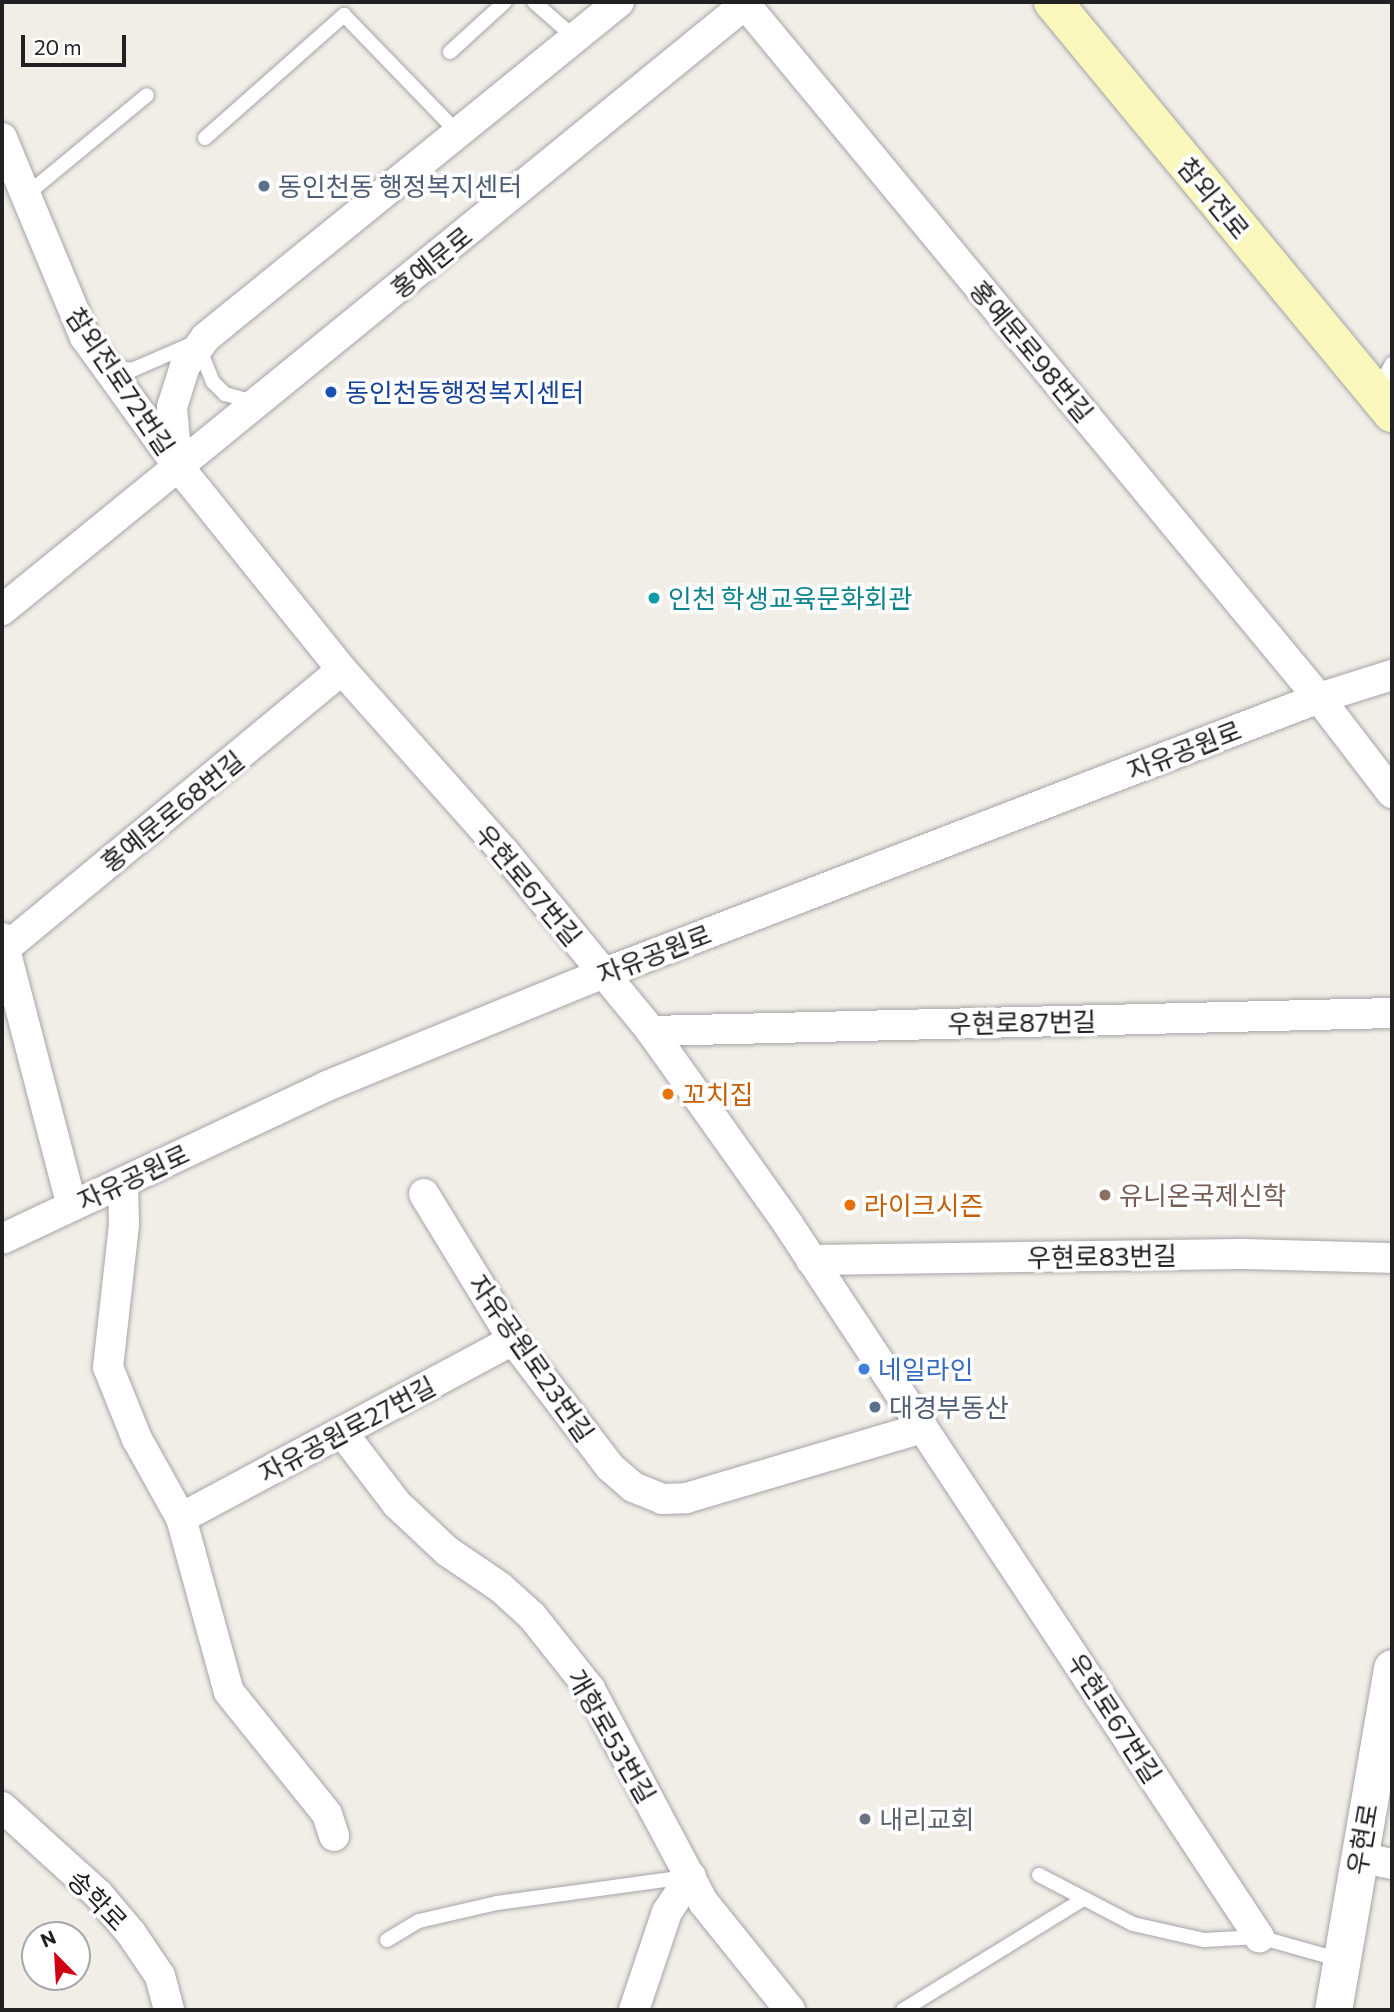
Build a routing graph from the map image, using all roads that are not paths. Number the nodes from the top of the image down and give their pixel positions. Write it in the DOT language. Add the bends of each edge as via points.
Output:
graph roads {
  1 [pos="505,2"];
  2 [pos="534,2"];
  3 [pos="620,2"];
  4 [pos="1053,2"];
  5 [pos="747,3"];
  6 [pos="575,38"];
  7 [pos="450,52"];
  8 [pos="147,95"];
  9 [pos="458,133"];
  10 [pos="2,138"];
  11 [pos="205,138"];
  12 [pos="25,196"];
  13 [pos="205,338"];
  14 [pos="109,367"];
  15 [pos="1387,390"];
  16 [pos="259,403"];
  17 [pos="178,466"];
  18 [pos="2,610"];
  19 [pos="342,670"];
  20 [pos="1392,675"];
  21 [pos="1319,698"];
  22 [pos="1392,793"];
  23 [pos="3,945"];
  24 [pos="602,974"];
  25 [pos="1392,1013"];
  26 [pos="651,1031"];
  27 [pos="123,1182"];
  28 [pos="424,1194"];
  29 [pos="72,1206"];
  30 [pos="2,1239"];
  31 [pos="1392,1258"];
  32 [pos="811,1259"];
  33 [pos="513,1340"];
  34 [pos="923,1428"];
  35 [pos="342,1432"];
  36 [pos="181,1518"];
  37 [pos="1392,1668"];
  38 [pos="2,1807"];
  39 [pos="334,1836"];
  40 [pos="1375,1861"];
  41 [pos="1039,1875"];
  42 [pos="691,1876"];
  43 [pos="1080,1900"];
  44 [pos="1259,1937"];
  45 [pos="387,1940"];
  46 [pos="1341,1960"];
  47 [pos="169,2010"];
  48 [pos="634,2010"];
  49 [pos="790,2010"];
  50 [pos="903,2010"];
  51 [pos="1333,2010"];
  1 -- 7 [label="lane"];
  2 -- 6 [label="lane"];
  3 -- 6 [label="street"];
  4 -- 15 [label="main road, 참외전로"];
  5 -- 16 [label="street, 홍예문로"];
  5 -- 21 [label="street, 홍예문로98번길"];
  6 -- 9 [label="street"];
  8 -- 12 [label="lane"];
  9 -- 11 [label="lane" via="344,15"];
  9 -- 13 [label="street"];
  10 -- 12 [label="street, 참외전로72번길"];
  12 -- 14 [label="street, 참외전로72번길" via="66,299 85,337"];
  13 -- 14 [label="lane" via="132,370"];
  13 -- 16 [label="lane" via="202,355 213,382 225,394"];
  13 -- 17 [label="street" via="185,366 172,407"];
  14 -- 17 [label="street, 참외전로72번길"];
  16 -- 17 [label="street, 홍예문로"];
  17 -- 18 [label="street, 홍예문로"];
  17 -- 19 [label="street, 우현로67번길"];
  19 -- 23 [label="street, 홍예문로68번길"];
  19 -- 24 [label="street, 우현로67번길" via="505,853"];
  20 -- 21 [label="street, 자유공원로"];
  21 -- 22 [label="street"];
  21 -- 24 [label="street, 자유공원로"];
  23 -- 29 [label="street"];
  24 -- 26 [label="street, 우현로67번길"];
  24 -- 27 [label="street, 자유공원로" via="327,1086"];
  25 -- 26 [label="street, 우현로87번길"];
  26 -- 32 [label="street, 우현로67번길"];
  27 -- 29 [label="street, 자유공원로"];
  27 -- 36 [label="street" via="124,1225 108,1367 137,1439"];
  28 -- 33 [label="street, 자유공원로23번길"];
  29 -- 30 [label="street, 자유공원로"];
  31 -- 32 [label="street, 우현로83번길" via="1240,1254"];
  32 -- 34 [label="street, 우현로67번길"];
  33 -- 34 [label="street, 자유공원로23번길" via="610,1467 633,1487 662,1499 686,1498"];
  33 -- 35 [label="street, 자유공원로27번길"];
  34 -- 44 [label="street, 우현로67번길"];
  35 -- 36 [label="street, 자유공원로27번길"];
  35 -- 42 [label="street, 개항로53번길" via="397,1504 447,1551 532,1616 590,1689"];
  36 -- 39 [label="street" via="229,1692 327,1814"];
  37 -- 40 [label="street, 우현로"];
  38 -- 47 [label="street, 송학로" via="97,1894 131,1933 160,1976"];
  40 -- 46 [label="street, 우현로"];
  41 -- 43 [label="lane"];
  42 -- 45 [label="lane" via="497,1903 419,1921"];
  42 -- 48 [label="street" via="667,1912"];
  42 -- 49 [label="street, 개항로53번길" via="704,1903"];
  43 -- 44 [label="lane" via="1133,1924 1204,1940"];
  43 -- 50 [label="lane"];
  44 -- 46 [label="lane"];
  46 -- 51 [label="street, 우현로"];
}
